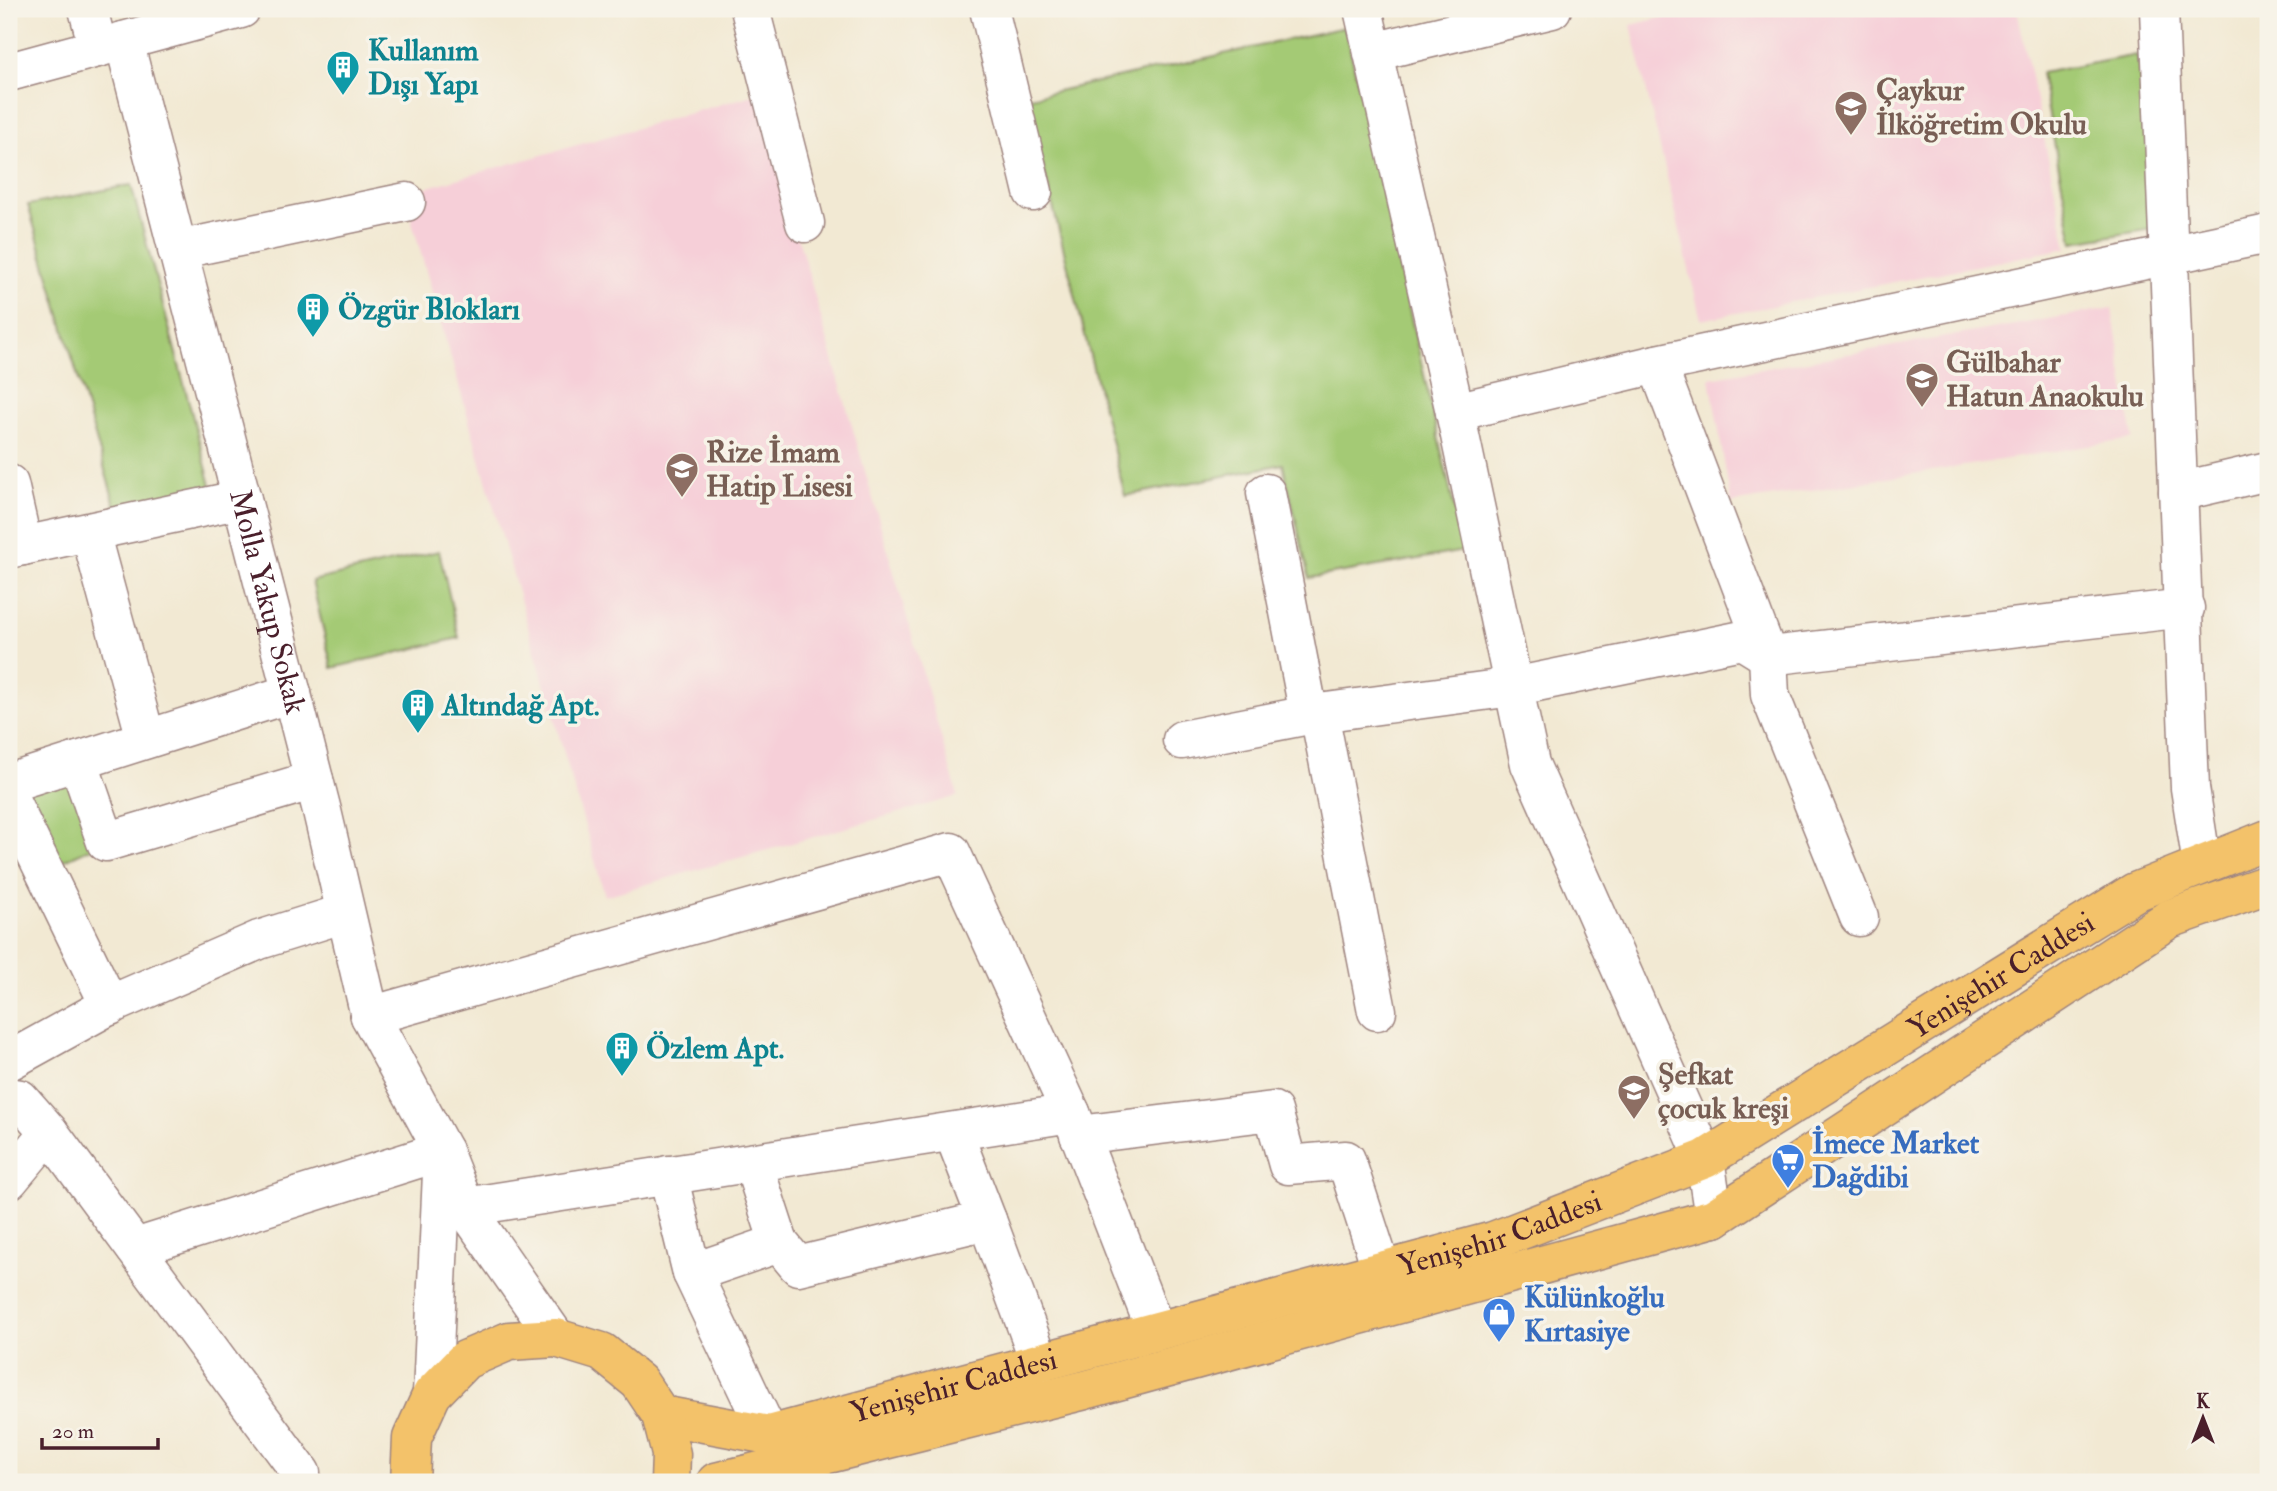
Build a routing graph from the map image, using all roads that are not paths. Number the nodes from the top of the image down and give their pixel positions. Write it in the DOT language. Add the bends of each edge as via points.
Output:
graph roads {
  1 [pos="88,9"];
  2 [pos="241,9"];
  3 [pos="750,9"];
  4 [pos="989,9"];
  5 [pos="1363,9"];
  6 [pos="1552,9"];
  7 [pos="2159,9"];
  8 [pos="111,44"];
  9 [pos="1373,52"];
  10 [pos="9,72"];
  11 [pos="1033,192"];
  12 [pos="406,202"];
  13 [pos="805,223"];
  14 [pos="2268,234"];
  15 [pos="177,250"];
  16 [pos="2169,255"];
  17 [pos="1657,364"];
  18 [pos="1455,412"];
  19 [pos="2268,471"];
  20 [pos="9,484"];
  21 [pos="2178,492"];
  22 [pos="1266,493"];
  23 [pos="242,499"];
  24 [pos="90,532"];
  25 [pos="16,548"];
  26 [pos="2185,608"];
  27 [pos="1768,656"];
  28 [pos="1513,687"];
  29 [pos="292,693"];
  30 [pos="1314,714"];
  31 [pos="146,739"];
  32 [pos="1182,740"];
  33 [pos="78,761"];
  34 [pos="314,780"];
  35 [pos="9,783"];
  36 [pos="9,798"];
  37 [pos="2268,839"];
  38 [pos="2202,865"];
  39 [pos="2268,884"];
  40 [pos="345,913"];
  41 [pos="1859,916"];
  42 [pos="110,1006"];
  43 [pos="1377,1011"];
  44 [pos="370,1016"];
  45 [pos="9,1061"];
  46 [pos="9,1097"];
  47 [pos="1075,1124"];
  48 [pos="49,1132"];
  49 [pos="953,1132"];
  50 [pos="443,1151"];
  51 [pos="1705,1159"];
  52 [pos="753,1163"];
  53 [pos="668,1175"];
  54 [pos="9,1180"];
  55 [pos="465,1207"];
  56 [pos="1714,1218"];
  57 [pos="987,1220"];
  58 [pos="779,1243"];
  59 [pos="135,1248"];
  60 [pos="1382,1271"];
  61 [pos="692,1273"];
  62 [pos="1156,1331"];
  63 [pos="556,1338"];
  64 [pos="1040,1363"];
  65 [pos="432,1394"];
  66 [pos="661,1415"];
  67 [pos="769,1435"];
  68 [pos="301,1473"];
  69 [pos="410,1482"];
  70 [pos="670,1482"];
  71 [pos="716,1482"];
  1 -- 8 [label="street, Molla Yakup Sokak"];
  2 -- 8 [label="street"];
  3 -- 13 [label="street"];
  4 -- 11 [label="street"];
  5 -- 9 [label="street"];
  6 -- 9 [label="street"];
  7 -- 16 [label="street"];
  8 -- 10 [label="street"];
  8 -- 15 [label="street, Molla Yakup Sokak"];
  9 -- 18 [label="street"];
  12 -- 15 [label="street"];
  14 -- 16 [label="street"];
  15 -- 23 [label="street, Molla Yakup Sokak"];
  16 -- 17 [label="street"];
  16 -- 21 [label="street"];
  17 -- 18 [label="street"];
  17 -- 27 [label="street"];
  18 -- 28 [label="street"];
  19 -- 21 [label="street"];
  20 -- 25 [label="street"];
  21 -- 26 [label="street"];
  22 -- 30 [label="street"];
  23 -- 24 [label="street"];
  23 -- 29 [label="street, Molla Yakup Sokak"];
  24 -- 25 [label="street"];
  24 -- 31 [label="street"];
  26 -- 27 [label="street"];
  26 -- 38 [label="street" via="2190,788"];
  27 -- 28 [label="street" via="1742,640"];
  27 -- 41 [label="street" via="1770,695"];
  28 -- 30 [label="street"];
  28 -- 51 [label="street" via="1530,764"];
  29 -- 31 [label="street"];
  29 -- 34 [label="street, Molla Yakup Sokak"];
  30 -- 32 [label="street"];
  30 -- 43 [label="street"];
  31 -- 33 [label="street"];
  33 -- 34 [label="street" via="106,842"];
  33 -- 35 [label="street"];
  34 -- 40 [label="street, Molla Yakup Sokak"];
  36 -- 42 [label="street"];
  37 -- 38 [label="main road, Yenişehir Caddesi"];
  38 -- 51 [label="main road, Yenişehir Caddesi" via="2135,892"];
  39 -- 56 [label="main road, Yenişehir Caddesi" via="2169,919"];
  40 -- 42 [label="street" via="260,940"];
  40 -- 44 [label="street, Molla Yakup Sokak"];
  42 -- 45 [label="street"];
  44 -- 47 [label="street" via="951,852"];
  44 -- 50 [label="street, Molla Yakup Sokak"];
  46 -- 48 [label="street" via="20,1098"];
  47 -- 49 [label="street"];
  47 -- 60 [label="street" via="1273,1111 1288,1165 1346,1160"];
  47 -- 62 [label="street"];
  48 -- 54 [label="street"];
  48 -- 59 [label="street"];
  49 -- 52 [label="street"];
  49 -- 57 [label="street"];
  50 -- 55 [label="street, Molla Yakup Sokak"];
  50 -- 59 [label="street"];
  50 -- 65 [label="street"];
  51 -- 56 [label="street"];
  51 -- 60 [label="main road, Yenişehir Caddesi" via="1493,1241"];
  52 -- 53 [label="street"];
  52 -- 58 [label="street"];
  53 -- 55 [label="street"];
  53 -- 61 [label="street"];
  55 -- 63 [label="street, Molla Yakup Sokak"];
  56 -- 71 [label="main road, Yenişehir Caddesi" via="1099,1387"];
  57 -- 58 [label="street" via="798,1266"];
  57 -- 64 [label="street"];
  58 -- 61 [label="street"];
  59 -- 68 [label="street"];
  60 -- 62 [label="main road, Yenişehir Caddesi"];
  61 -- 67 [label="street"];
  62 -- 64 [label="main road, Yenişehir Caddesi"];
  63 -- 65 [label="main road" via="509,1341 465,1360"];
  63 -- 66 [label="main road" via="602,1352 639,1382"];
  64 -- 67 [label="main road, Yenişehir Caddesi"];
  65 -- 69 [label="main road" via="412,1437"];
  66 -- 67 [label="main road, Yenişehir Caddesi"];
  66 -- 70 [label="main road" via="671,1454"];
}
